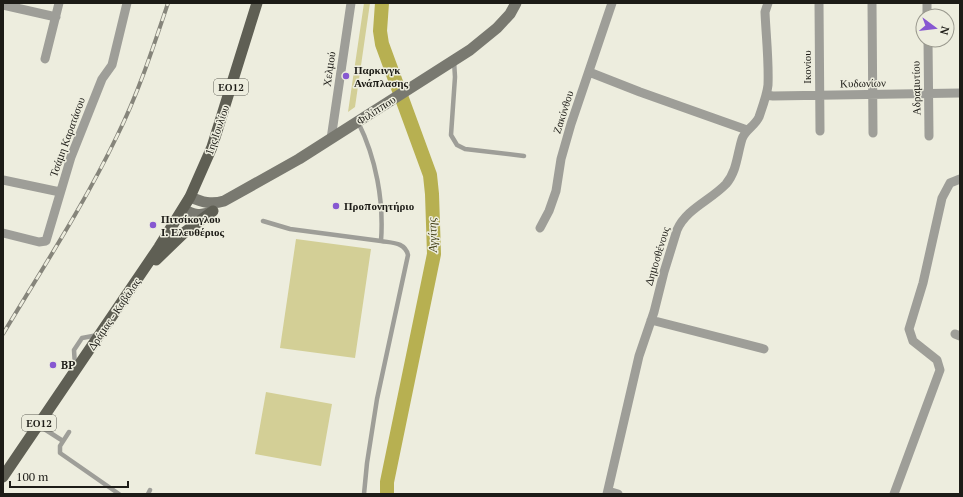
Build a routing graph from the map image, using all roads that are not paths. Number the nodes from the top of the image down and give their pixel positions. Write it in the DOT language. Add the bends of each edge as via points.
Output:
graph roads {
  1 [pos="59,3"];
  2 [pos="127,3"];
  3 [pos="257,3"];
  4 [pos="351,3"];
  5 [pos="516,3"];
  6 [pos="612,3"];
  7 [pos="768,3"];
  8 [pos="819,3"];
  9 [pos="872,3"];
  10 [pos="3,5"];
  11 [pos="56,17"];
  12 [pos="928,48"];
  13 [pos="45,59"];
  14 [pos="454,60"];
  15 [pos="589,72"];
  16 [pos="960,93"];
  17 [pos="873,94"];
  18 [pos="928,94"];
  19 [pos="766,95"];
  20 [pos="819,95"];
  21 [pos="358,122"];
  22 [pos="747,130"];
  23 [pos="820,131"];
  24 [pos="873,133"];
  25 [pos="929,136"];
  26 [pos="331,139"];
  27 [pos="524,156"];
  28 [pos="960,179"];
  29 [pos="3,180"];
  30 [pos="60,192"];
  31 [pos="190,197"];
  32 [pos="224,201"];
  33 [pos="183,209"];
  34 [pos="213,211"];
  35 [pos="263,221"];
  36 [pos="540,228"];
  37 [pos="3,233"];
  38 [pos="381,241"];
  39 [pos="140,275"];
  40 [pos="651,320"];
  41 [pos="764,349"];
  42 [pos="38,424"];
  43 [pos="69,432"];
  44 [pos="63,441"];
  45 [pos="3,477"];
  46 [pos="608,492"];
  47 [pos="119,494"];
  48 [pos="364,494"];
  49 [pos="618,494"];
  50 [pos="894,494"];
  1 -- 11 [label="street"];
  2 -- 30 [label="street, Τσάμη Καρατάσου" via="112,65 102,78"];
  3 -- 31 [label="main road, 1ης Ιουλίου / ΕΟ12" via="212,147"];
  4 -- 26 [label="street, Χελμού"];
  5 -- 14 [label="main road, Φιλίππου" via="507,18 491,34"];
  6 -- 15 [label="street, Ζακύνθου"];
  7 -- 19 [label="street, Δημοσθένους"];
  8 -- 20 [label="street, Ικονίου"];
  9 -- 17 [label="street"];
  10 -- 11 [label="street"];
  11 -- 13 [label="street"];
  12 -- 18 [label="street, Αδραμυτίου"];
  14 -- 21 [label="main road, Φιλίππου"];
  14 -- 27 [label="lane" via="451,135 457,144 465,149"];
  15 -- 22 [label="street"];
  15 -- 36 [label="street, Ζακύνθου" via="569,131 550,211"];
  16 -- 18 [label="street, Κυδωνίων"];
  17 -- 18 [label="street, Κυδωνίων"];
  17 -- 20 [label="street, Κυδωνίων"];
  17 -- 24 [label="street"];
  18 -- 25 [label="street, Αδραμυτίου"];
  19 -- 20 [label="street, Κυδωνίων"];
  19 -- 22 [label="street, Δημοσθένους" via="758,120"];
  20 -- 23 [label="street, Ικονίου"];
  21 -- 26 [label="main road, Φιλίππου"];
  21 -- 38 [label="lane" via="369,147 377,179 382,220"];
  22 -- 40 [label="street, Δημοσθένους" via="742,138 735,169 730,178 686,217 679,227"];
  26 -- 32 [label="main road, Φιλίππου"];
  28 -- 50 [label="street" via="950,183 942,198 910,329 913,341 937,360 940,370"];
  29 -- 30 [label="street"];
  30 -- 37 [label="street, Τσάμη Καρατάσου" via="46,241 39,242"];
  31 -- 32 [label="main road, Φιλίππου" via="211,203"];
  31 -- 33 [label="main road, 1ης Ιουλίου / ΕΟ12"];
  32 -- 34 [label="main road, Φιλίππου"];
  33 -- 34 [label="main road" via="199,215"];
  33 -- 39 [label="main road, Δράμας - Καβάλας / ΕΟ12"];
  34 -- 39 [label="main road" via="185,232"];
  35 -- 38 [label="lane" via="290,229"];
  38 -- 48 [label="lane" via="401,244 408,258 376,405"];
  39 -- 42 [label="main road, Δράμας - Καβάλας / ΕΟ12"];
  40 -- 41 [label="street"];
  40 -- 46 [label="street, Δημοσθένους" via="638,356"];
  42 -- 44 [label="lane"];
  42 -- 45 [label="main road, Δράμας - Καβάλας / ΕΟ12"];
  43 -- 44 [label="lane"];
  44 -- 47 [label="lane" via="59,448 62,454"];
  46 -- 49 [label="street"];
}
